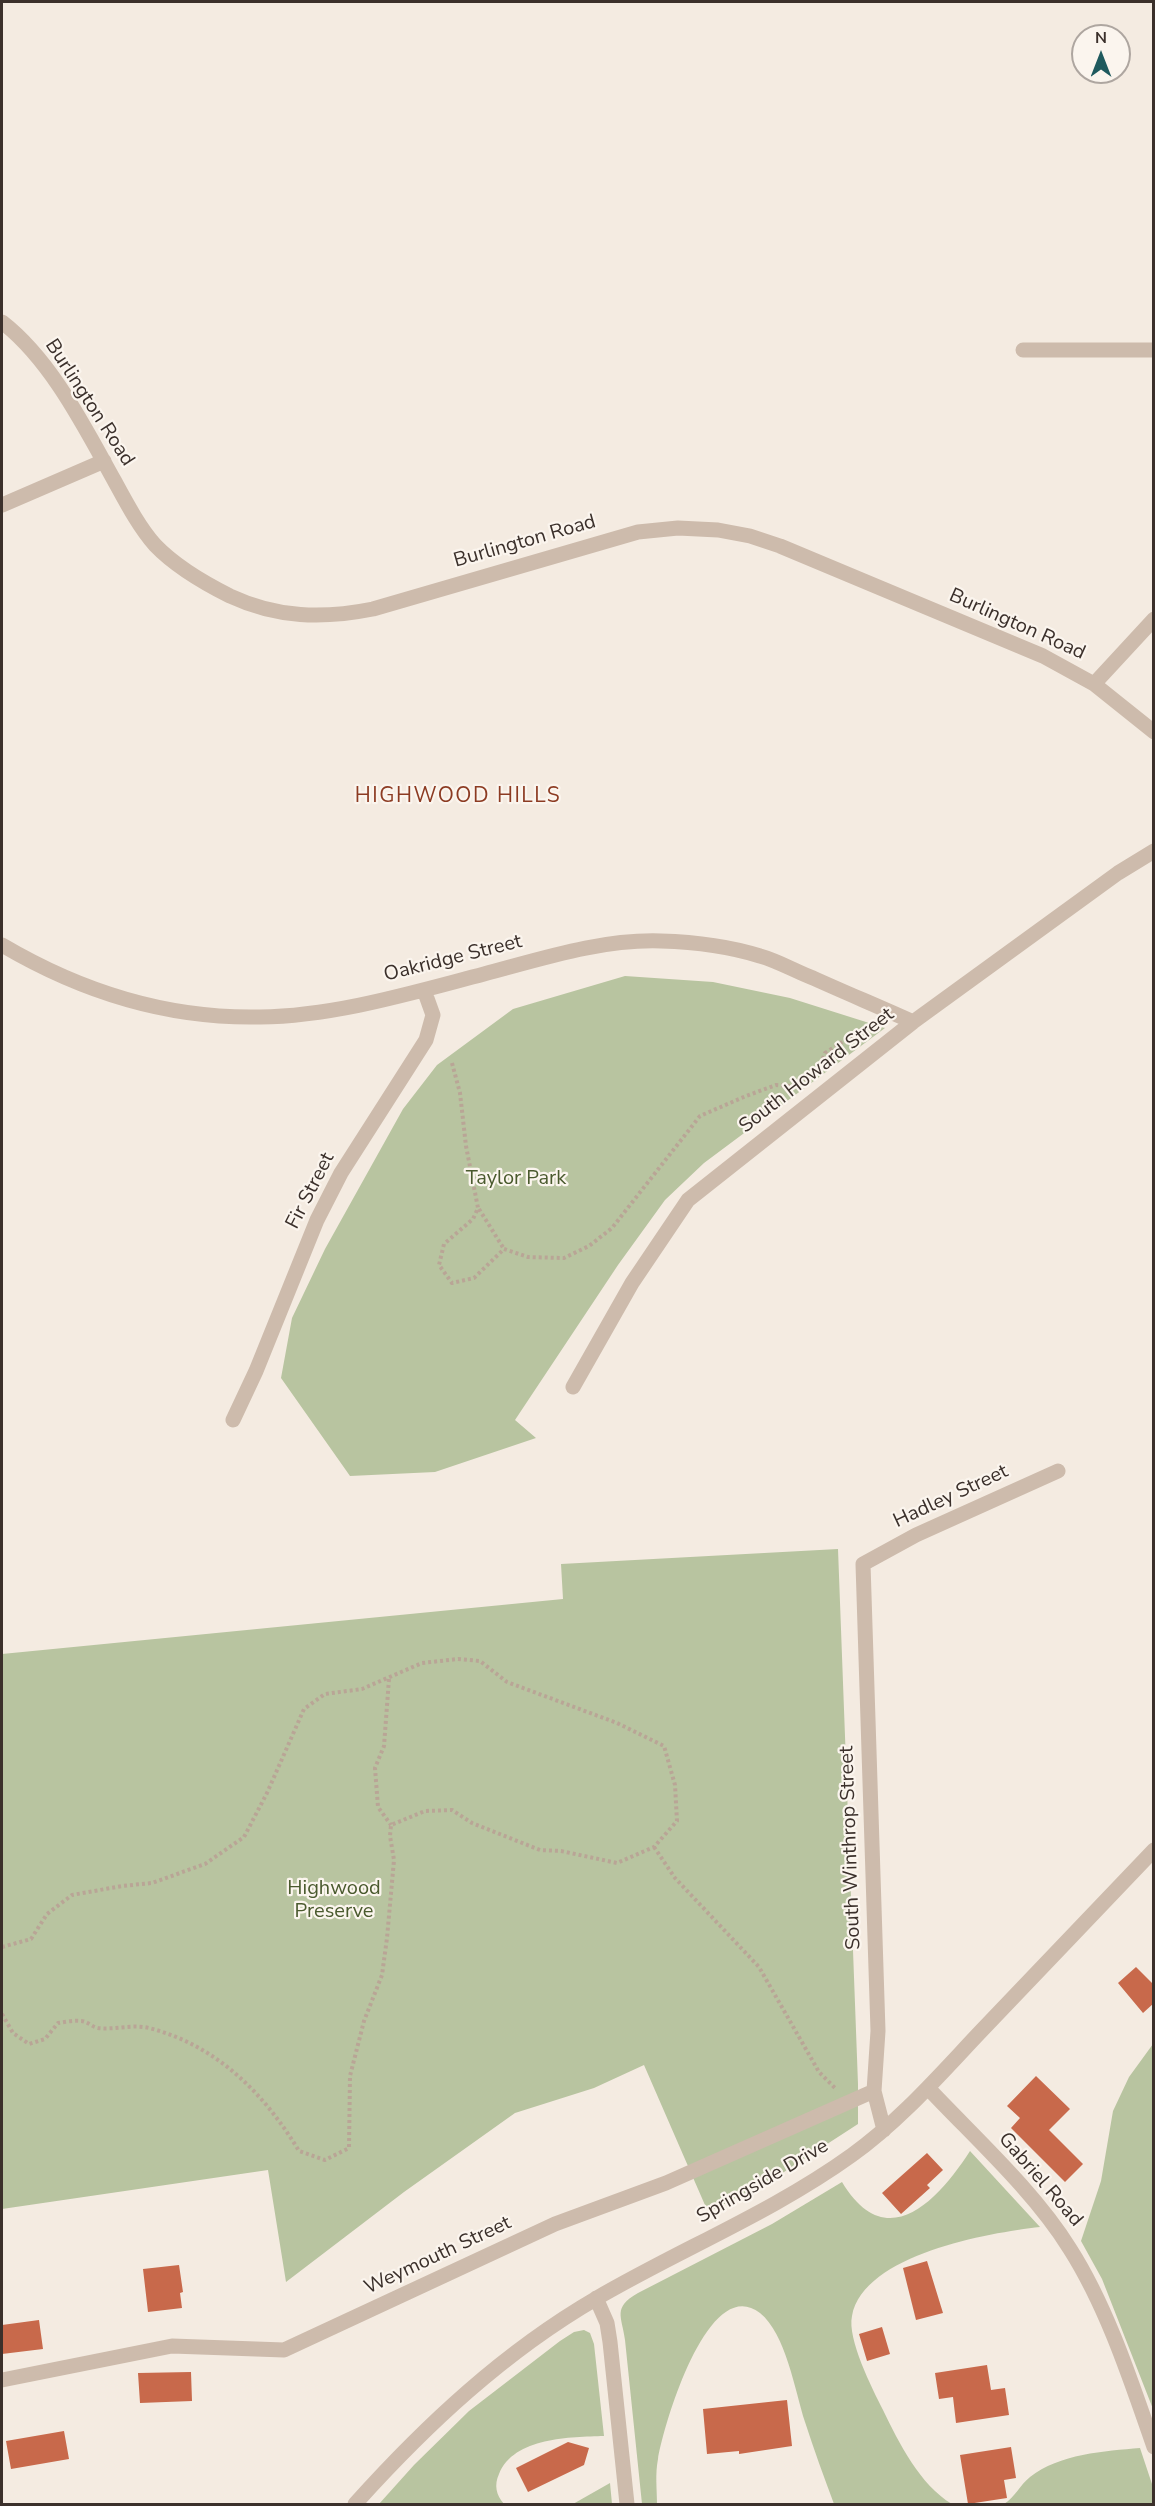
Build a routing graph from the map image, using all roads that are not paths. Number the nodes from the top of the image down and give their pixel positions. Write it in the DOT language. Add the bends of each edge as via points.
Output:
graph roads {
  1 [pos="2,322"];
  2 [pos="1023,350"];
  3 [pos="1154,350"];
  4 [pos="104,461"];
  5 [pos="2,505"];
  6 [pos="1154,619"];
  7 [pos="1094,684"];
  8 [pos="1154,732"];
  9 [pos="1154,851"];
  10 [pos="2,945"];
  11 [pos="424,990"];
  12 [pos="913,1022"];
  13 [pos="573,1387"];
  14 [pos="233,1420"];
  15 [pos="1058,1471"];
  16 [pos="863,1564"];
  17 [pos="1154,1850"];
  18 [pos="928,2088"];
  19 [pos="874,2091"];
  20 [pos="884,2130"];
  21 [pos="596,2298"];
  22 [pos="2,2380"];
  23 [pos="1154,2447"];
  24 [pos="355,2505"];
  25 [pos="627,2505"];
  1 -- 4 [label="street, Burlington Road" via="20,336 47,369"];
  2 -- 3 [label="street"];
  4 -- 5 [label="street"];
  4 -- 7 [label="street, Burlington Road" via="155,545 182,569 212,587 267,610 313,616 344,615 623,536 678,528 718,530 780,546 1043,656"];
  6 -- 7 [label="street"];
  7 -- 8 [label="street, Burlington Road"];
  9 -- 12 [label="street, South Howard Street"];
  10 -- 11 [label="street, Oakridge Street" via="40,968 100,993 222,1017 301,1014"];
  11 -- 12 [label="street, Oakridge Street" via="571,952 658,940 698,943 763,957"];
  11 -- 14 [label="street, Fir Street" via="433,1015 426,1041 341,1173 317,1220"];
  12 -- 13 [label="street, South Howard Street" via="688,1200 633,1283"];
  15 -- 16 [label="street, Hadley Street" via="916,1534"];
  16 -- 19 [label="street, South Winthrop Street" via="878,2031"];
  17 -- 18 [label="street, Springside Drive"];
  18 -- 20 [label="street, Springside Drive"];
  18 -- 23 [label="street, Gabriel Road" via="1043,2212 1070,2248 1108,2326"];
  19 -- 20 [label="street, South Winthrop Street"];
  19 -- 22 [label="street, Weymouth Street" via="666,2184 555,2224 284,2350 172,2346"];
  20 -- 21 [label="street, Springside Drive" via="800,2189"];
  21 -- 24 [label="street, Springside Drive" via="472,2386 407,2447"];
  21 -- 25 [label="street" via="610,2342"];
}
